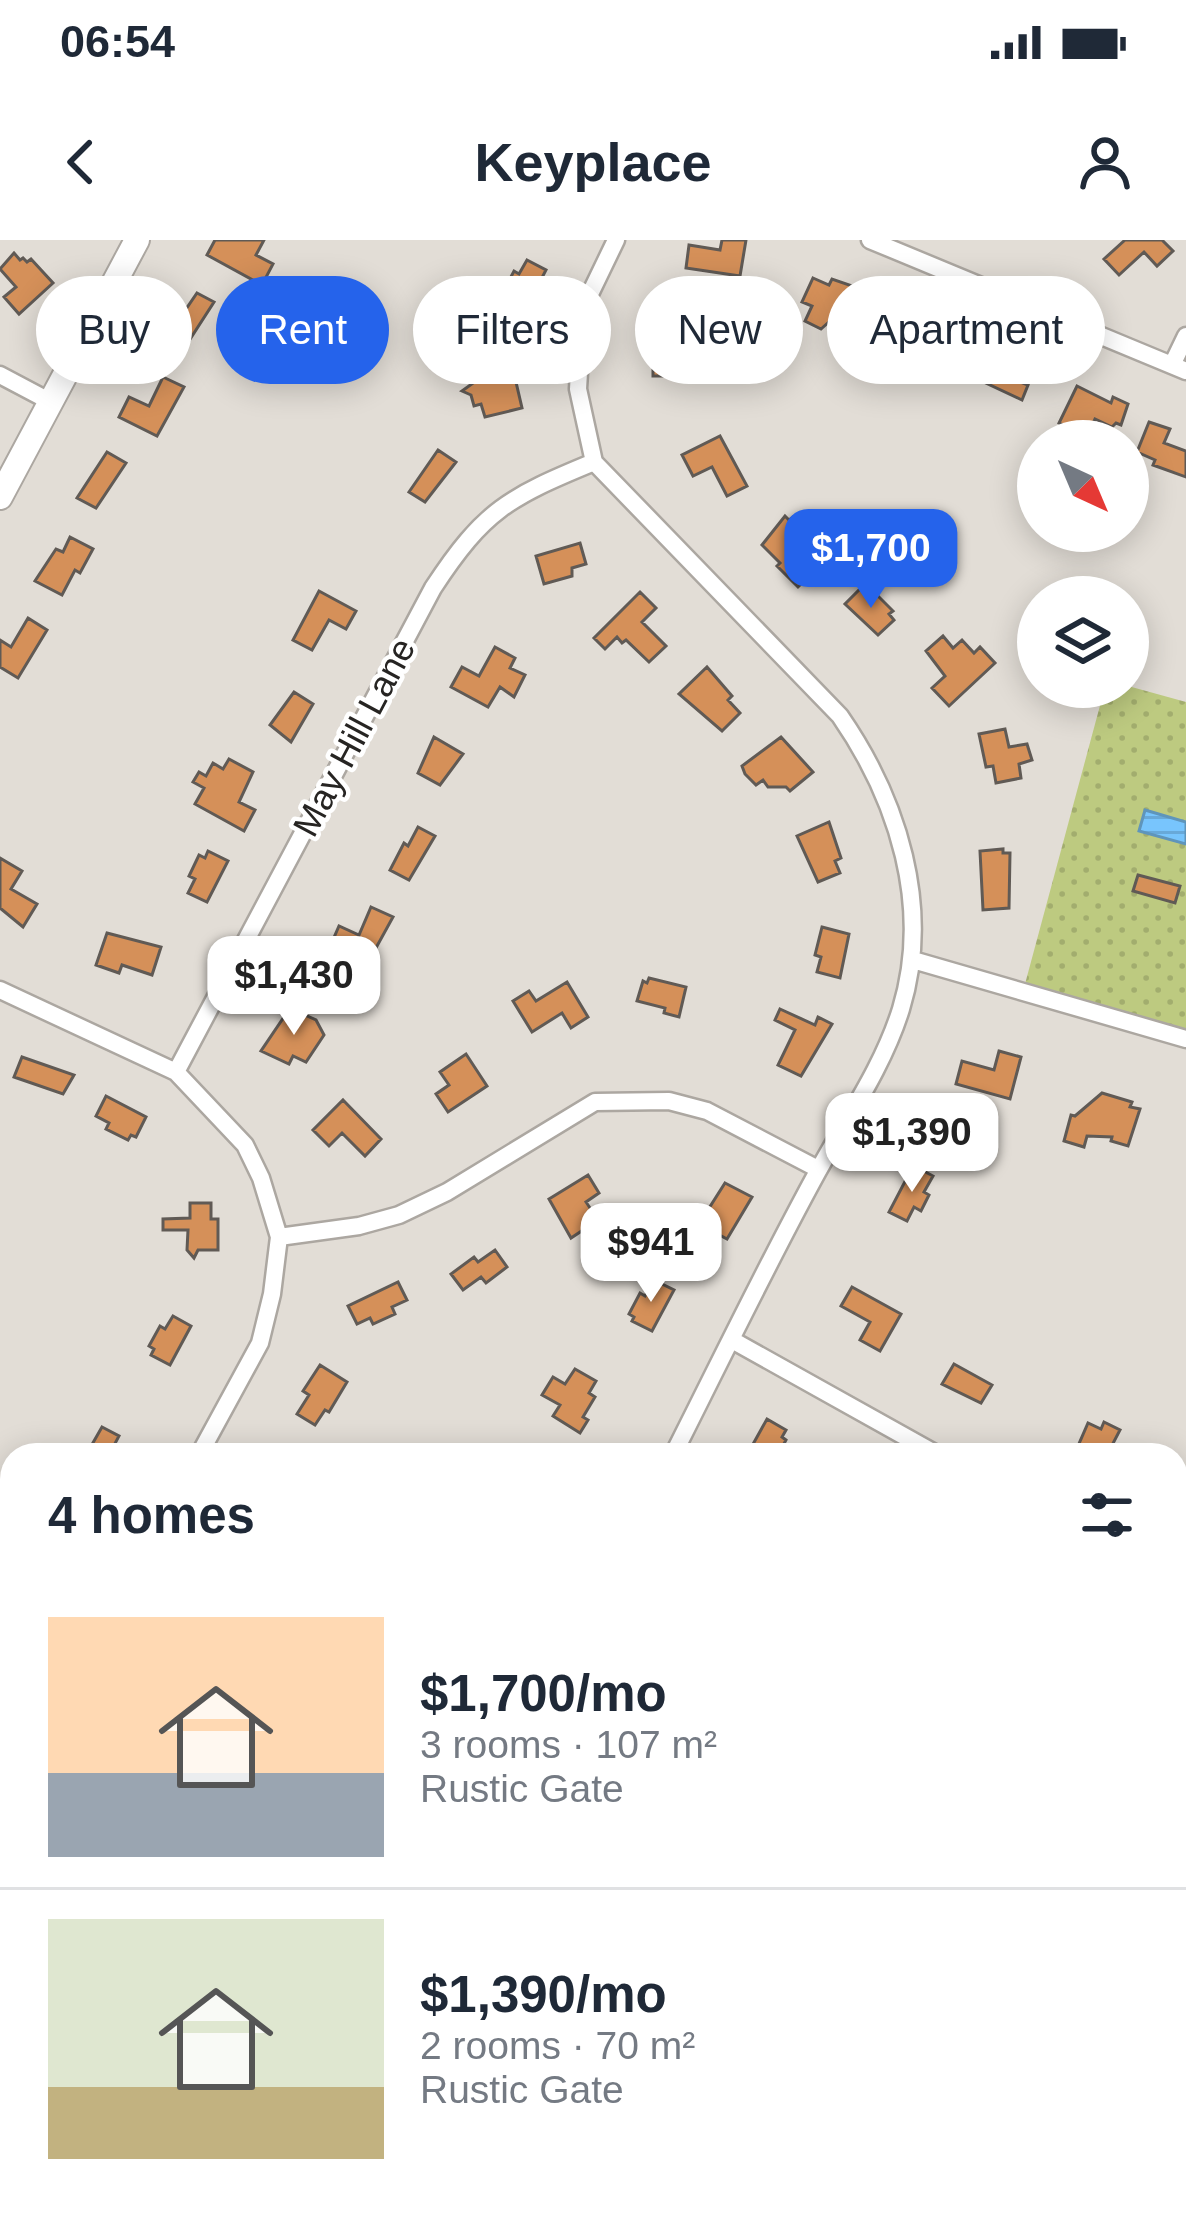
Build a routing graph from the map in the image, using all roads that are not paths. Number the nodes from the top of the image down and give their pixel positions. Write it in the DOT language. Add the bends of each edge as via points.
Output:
graph roads {
  1 [pos="137,240"];
  2 [pos="616,240"];
  3 [pos="871,240"];
  4 [pos="1186,336"];
  5 [pos="1179,368"];
  6 [pos="0,375"];
  7 [pos="52,402"];
  8 [pos="594,462"];
  9 [pos="0,497"];
  10 [pos="913,960"];
  11 [pos="0,990"];
  12 [pos="1186,1039"];
  13 [pos="176,1072"];
  14 [pos="818,1169"];
  15 [pos="279,1237"];
  16 [pos="732,1340"];
  17 [pos="206,1443"];
  18 [pos="679,1443"];
  19 [pos="917,1443"];
  1 -- 7 [label="street"];
  2 -- 8 [label="street" via="589,296 578,389"];
  3 -- 5 [label="street"];
  4 -- 5 [label="street"];
  6 -- 7 [label="street"];
  7 -- 9 [label="street"];
  8 -- 10 [label="street" via="814,687 862,747 899,831"];
  8 -- 13 [label="street, May Hill Lane" via="503,505 467,536"];
  10 -- 12 [label="street"];
  10 -- 14 [label="street" via="881,1056"];
  11 -- 13 [label="street"];
  13 -- 15 [label="street" via="244,1145"];
  14 -- 15 [label="street" via="707,1112 669,1101 595,1102 399,1214"];
  14 -- 16 [label="street"];
  15 -- 17 [label="street" via="260,1343"];
  16 -- 18 [label="street"];
  16 -- 19 [label="street"];
}
